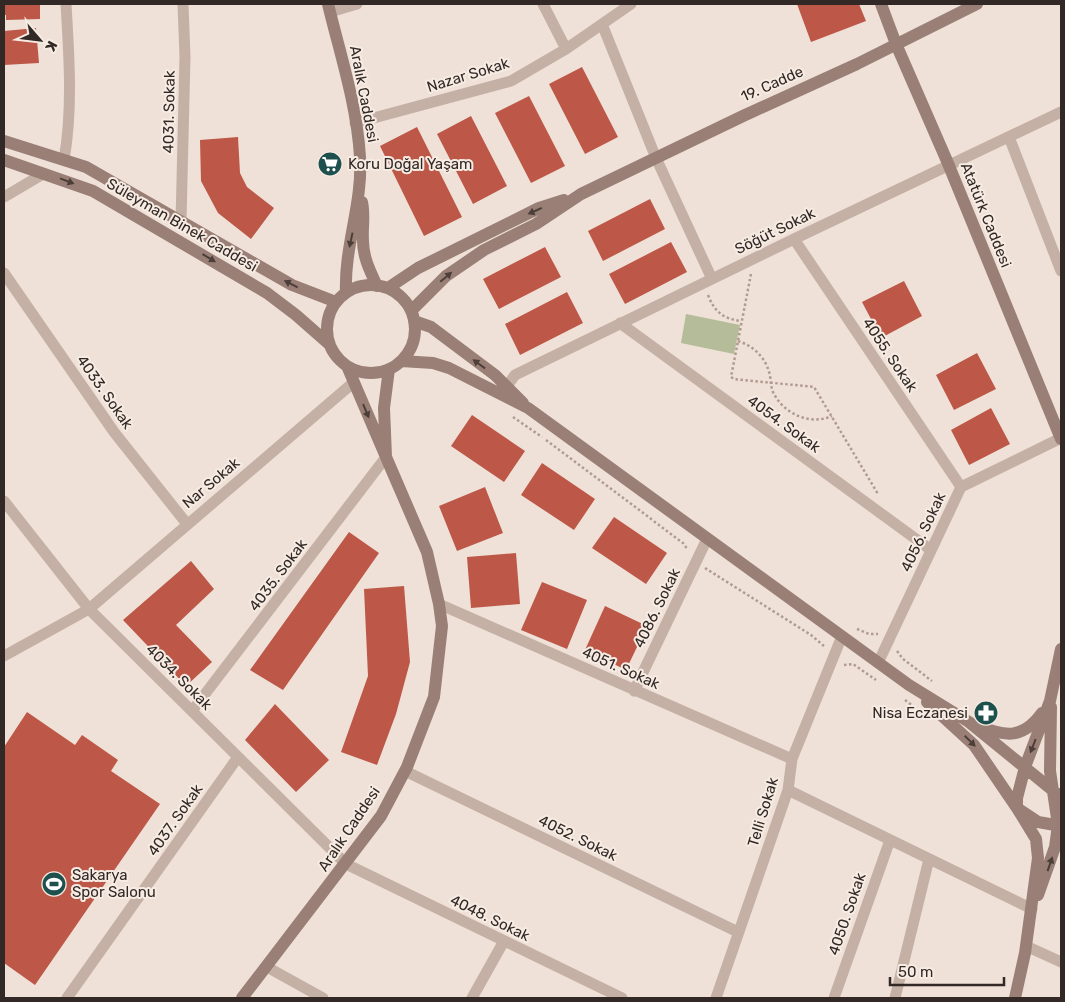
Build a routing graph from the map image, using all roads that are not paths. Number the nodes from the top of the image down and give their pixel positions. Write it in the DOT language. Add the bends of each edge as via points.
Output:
graph roads {
  1 [pos="66,4"];
  2 [pos="183,4"];
  3 [pos="357,4"];
  4 [pos="543,4"];
  5 [pos="631,4"];
  6 [pos="881,4"];
  7 [pos="977,4"];
  8 [pos="329,8"];
  9 [pos="602,24"];
  10 [pos="896,44"];
  11 [pos="566,49"];
  12 [pos="1061,112"];
  13 [pos="355,123"];
  14 [pos="1008,137"];
  15 [pos="4,141"];
  16 [pos="656,158"];
  17 [pos="4,160"];
  18 [pos="64,160"];
  19 [pos="947,166"];
  20 [pos="43,174"];
  21 [pos="360,192"];
  22 [pos="581,194"];
  23 [pos="4,197"];
  24 [pos="181,220"];
  25 [pos="794,239"];
  26 [pos="1061,271"];
  27 [pos="4,273"];
  28 [pos="712,279"];
  29 [pos="382,287"];
  30 [pos="346,292"];
  31 [pos="336,302"];
  32 [pos="412,316"];
  33 [pos="620,323"];
  34 [pos="329,344"];
  35 [pos="401,361"];
  36 [pos="347,366"];
  37 [pos="389,369"];
  38 [pos="354,382"];
  39 [pos="508,386"];
  40 [pos="528,408"];
  41 [pos="1061,438"];
  42 [pos="386,457"];
  43 [pos="961,488"];
  44 [pos="4,501"];
  45 [pos="187,524"];
  46 [pos="707,539"];
  47 [pos="931,550"];
  48 [pos="439,604"];
  49 [pos="89,609"];
  50 [pos="842,636"];
  51 [pos="1061,649"];
  52 [pos="4,656"];
  53 [pos="878,663"];
  54 [pos="909,685"];
  55 [pos="634,691"];
  56 [pos="1050,701"];
  57 [pos="192,711"];
  58 [pos="969,722"];
  59 [pos="238,757"];
  60 [pos="792,759"];
  61 [pos="1025,767"];
  62 [pos="405,772"];
  63 [pos="788,790"];
  64 [pos="1057,794"];
  65 [pos="1017,808"];
  66 [pos="1060,826"];
  67 [pos="890,840"];
  68 [pos="929,859"];
  69 [pos="346,864"];
  70 [pos="1032,909"];
  71 [pos="738,932"];
  72 [pos="504,941"];
  73 [pos="1026,946"];
  74 [pos="1061,962"];
  75 [pos="267,967"];
  76 [pos="67,998"];
  77 [pos="242,998"];
  78 [pos="323,998"];
  79 [pos="472,998"];
  80 [pos="622,998"];
  81 [pos="716,998"];
  82 [pos="834,998"];
  83 [pos="895,998"];
  84 [pos="1015,998"];
  1 -- 18 [label="street" via="70,73"];
  2 -- 24 [label="street, 4031. Sokak" via="185,67"];
  3 -- 8 [label="street"];
  4 -- 11 [label="street"];
  5 -- 9 [label="street, Nazar Sokak"];
  6 -- 10 [label="street, Atatürk Caddesi"];
  7 -- 10 [label="street, 19. Cadde"];
  8 -- 13 [label="street, Aralık Caddesi"];
  9 -- 11 [label="street, Nazar Sokak"];
  9 -- 16 [label="street"];
  10 -- 16 [label="street, 19. Cadde"];
  10 -- 19 [label="street, Atatürk Caddesi"];
  11 -- 13 [label="street, Nazar Sokak" via="511,81"];
  12 -- 14 [label="street, Söğüt Sokak"];
  13 -- 21 [label="street, Aralık Caddesi" via="360,156"];
  14 -- 19 [label="street, Söğüt Sokak"];
  14 -- 26 [label="street"];
  15 -- 18 [label="street, Süleyman Binek Caddesi"];
  16 -- 22 [label="street, 19. Cadde"];
  16 -- 28 [label="street"];
  17 -- 20 [label="street, Süleyman Binek Caddesi"];
  18 -- 24 [label="street, Süleyman Binek Caddesi" via="86,167"];
  19 -- 25 [label="street, Söğüt Sokak"];
  19 -- 41 [label="street, Atatürk Caddesi"];
  20 -- 23 [label="street"];
  20 -- 34 [label="street, Süleyman Binek Caddesi, one-way" via="93,191 200,253 266,293"];
  21 -- 29 [label="street, Aralık Caddesi" via="365,257"];
  21 -- 30 [label="street, Aralık Caddesi, one-way" via="345,267"];
  22 -- 29 [label="street, one-way" via="539,208"];
  32 -- 22 [label="street, one-way" via="446,276"];
  31 -- 24 [label="street, Süleyman Binek Caddesi, one-way" via="292,285"];
  25 -- 28 [label="street, Söğüt Sokak"];
  25 -- 43 [label="street, 4055. Sokak"];
  27 -- 45 [label="street, 4033. Sokak" via="114,432"];
  28 -- 33 [label="street, Söğüt Sokak"];
  29 -- 30 [label="street" via="360,286"];
  29 -- 32 [label="street" via="400,296"];
  30 -- 31 [label="street"];
  31 -- 34 [label="street" via="329,315"];
  32 -- 35 [label="street" via="412,342"];
  39 -- 32 [label="street, one-way"];
  33 -- 39 [label="street, Söğüt Sokak" via="515,375"];
  33 -- 47 [label="street, 4054. Sokak"];
  34 -- 36 [label="street" via="336,357"];
  35 -- 37 [label="street"];
  35 -- 40 [label="street" via="449,368"];
  36 -- 37 [label="street" via="361,372"];
  36 -- 38 [label="street, Aralık Caddesi"];
  37 -- 42 [label="street" via="384,408"];
  38 -- 42 [label="street, Aralık Caddesi, one-way"];
  38 -- 45 [label="street, Nar Sokak"];
  39 -- 40 [label="street"];
  40 -- 46 [label="street"];
  41 -- 43 [label="street, 4056. Sokak"];
  42 -- 48 [label="street, Aralık Caddesi" via="427,552"];
  42 -- 57 [label="street, 4035. Sokak"];
  43 -- 47 [label="street, 4056. Sokak"];
  44 -- 49 [label="street, 4034. Sokak"];
  45 -- 49 [label="street, Nar Sokak"];
  46 -- 50 [label="street"];
  46 -- 55 [label="street, 4086. Sokak"];
  47 -- 53 [label="street, 4056. Sokak"];
  48 -- 55 [label="street, 4051. Sokak"];
  48 -- 62 [label="street, Aralık Caddesi" via="442,626 434,696"];
  49 -- 52 [label="street, Nar Sokak"];
  49 -- 57 [label="street, 4034. Sokak"];
  50 -- 53 [label="street"];
  50 -- 60 [label="street, Telli Sokak"];
  51 -- 56 [label="street"];
  53 -- 54 [label="street"];
  54 -- 58 [label="street"];
  54 -- 65 [label="street, one-way" via="974,745"];
  55 -- 60 [label="street, 4051. Sokak"];
  56 -- 58 [label="street" via="1024,732 1008,734"];
  56 -- 61 [label="street, one-way"];
  56 -- 64 [label="street" via="1050,771"];
  57 -- 59 [label="street, 4034. Sokak"];
  58 -- 61 [label="street"];
  59 -- 69 [label="street, 4034. Sokak"];
  59 -- 76 [label="street, 4037. Sokak"];
  60 -- 63 [label="street, Telli Sokak"];
  61 -- 64 [label="street"];
  61 -- 65 [label="street" via="1018,789"];
  62 -- 69 [label="street, Aralık Caddesi" via="380,816"];
  62 -- 71 [label="street, 4052. Sokak"];
  63 -- 67 [label="street"];
  63 -- 71 [label="street, Telli Sokak"];
  64 -- 66 [label="street"];
  65 -- 66 [label="street" via="1038,822"];
  65 -- 70 [label="street" via="1036,839 1038,858"];
  70 -- 66 [label="street, one-way"];
  67 -- 68 [label="street"];
  67 -- 82 [label="street, 4050. Sokak"];
  68 -- 70 [label="street"];
  68 -- 83 [label="street"];
  69 -- 72 [label="street, 4048. Sokak"];
  69 -- 75 [label="street, Aralık Caddesi"];
  70 -- 73 [label="street"];
  71 -- 81 [label="street, Telli Sokak"];
  72 -- 79 [label="street"];
  72 -- 80 [label="street, 4048. Sokak"];
  73 -- 74 [label="street"];
  73 -- 84 [label="street"];
  75 -- 77 [label="street, Aralık Caddesi"];
  75 -- 78 [label="street"];
}
